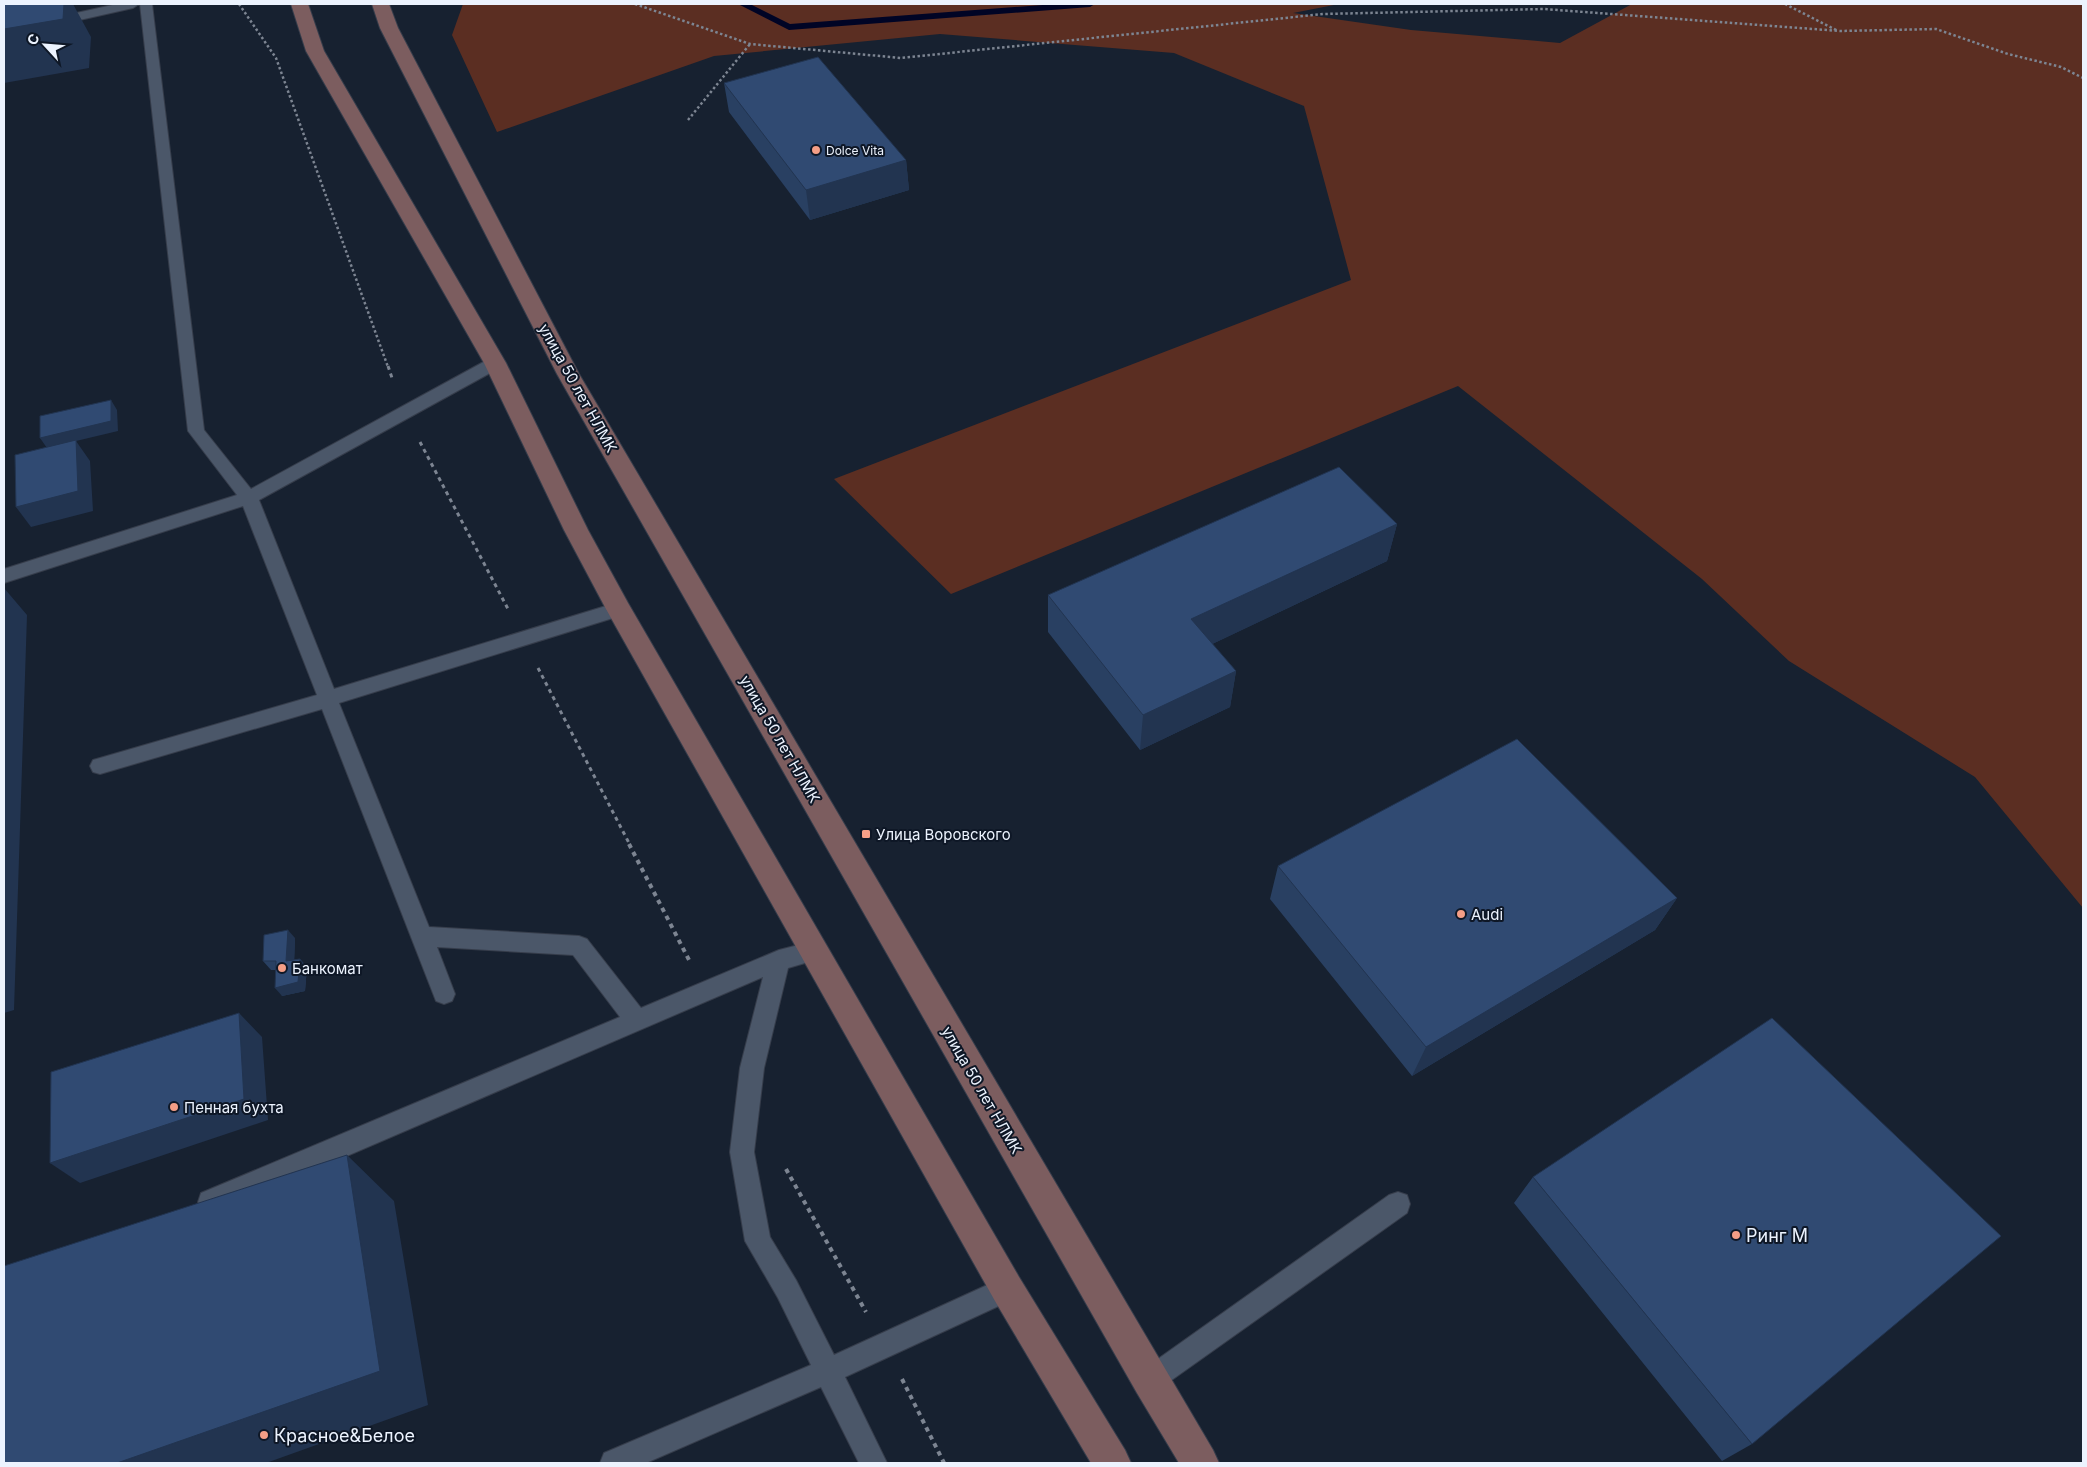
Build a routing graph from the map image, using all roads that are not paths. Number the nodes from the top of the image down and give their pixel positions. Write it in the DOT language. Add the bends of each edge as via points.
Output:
graph roads {
  1 [pos="133,4"];
  2 [pos="146,4"];
  3 [pos="299,4"];
  4 [pos="380,4"];
  5 [pos="4,33"];
  6 [pos="495,363"];
  7 [pos="249,498"];
  8 [pos="4,576"];
  9 [pos="619,609"];
  10 [pos="328,699"];
  11 [pos="100,766"];
  12 [pos="421,936"];
  13 [pos="814,951"];
  14 [pos="779,960"];
  15 [pos="444,994"];
  16 [pos="637,1020"];
  17 [pos="1398,1204"];
  18 [pos="187,1211"];
  19 [pos="1007,1289"];
  20 [pos="828,1371"];
  21 [pos="1150,1380"];
  22 [pos="614,1463"];
  23 [pos="873,1463"];
  24 [pos="1112,1463"];
  25 [pos="1200,1463"];
  1 -- 5 [label="lane"];
  2 -- 7 [label="lane" via="196,431"];
  3 -- 6 [label="main road" via="315,51"];
  4 -- 21 [label="main road, улица 50 лет НЛМК" via="389,28 568,374"];
  6 -- 7 [label="lane"];
  6 -- 9 [label="main road" via="576,530"];
  7 -- 8 [label="lane"];
  7 -- 10 [label="lane"];
  9 -- 10 [label="lane"];
  9 -- 13 [label="main road"];
  10 -- 11 [label="lane"];
  10 -- 12 [label="lane"];
  12 -- 15 [label="lane"];
  12 -- 16 [label="lane" via="579,946"];
  13 -- 14 [label="lane"];
  13 -- 19 [label="main road"];
  14 -- 16 [label="lane"];
  14 -- 20 [label="lane" via="752,1068 742,1152 758,1241 787,1289"];
  16 -- 18 [label="lane"];
  17 -- 21 [label="lane"];
  19 -- 20 [label="lane"];
  19 -- 24 [label="main road"];
  20 -- 22 [label="lane"];
  20 -- 23 [label="lane"];
  21 -- 25 [label="main road, улица 50 лет НЛМК"];
}
